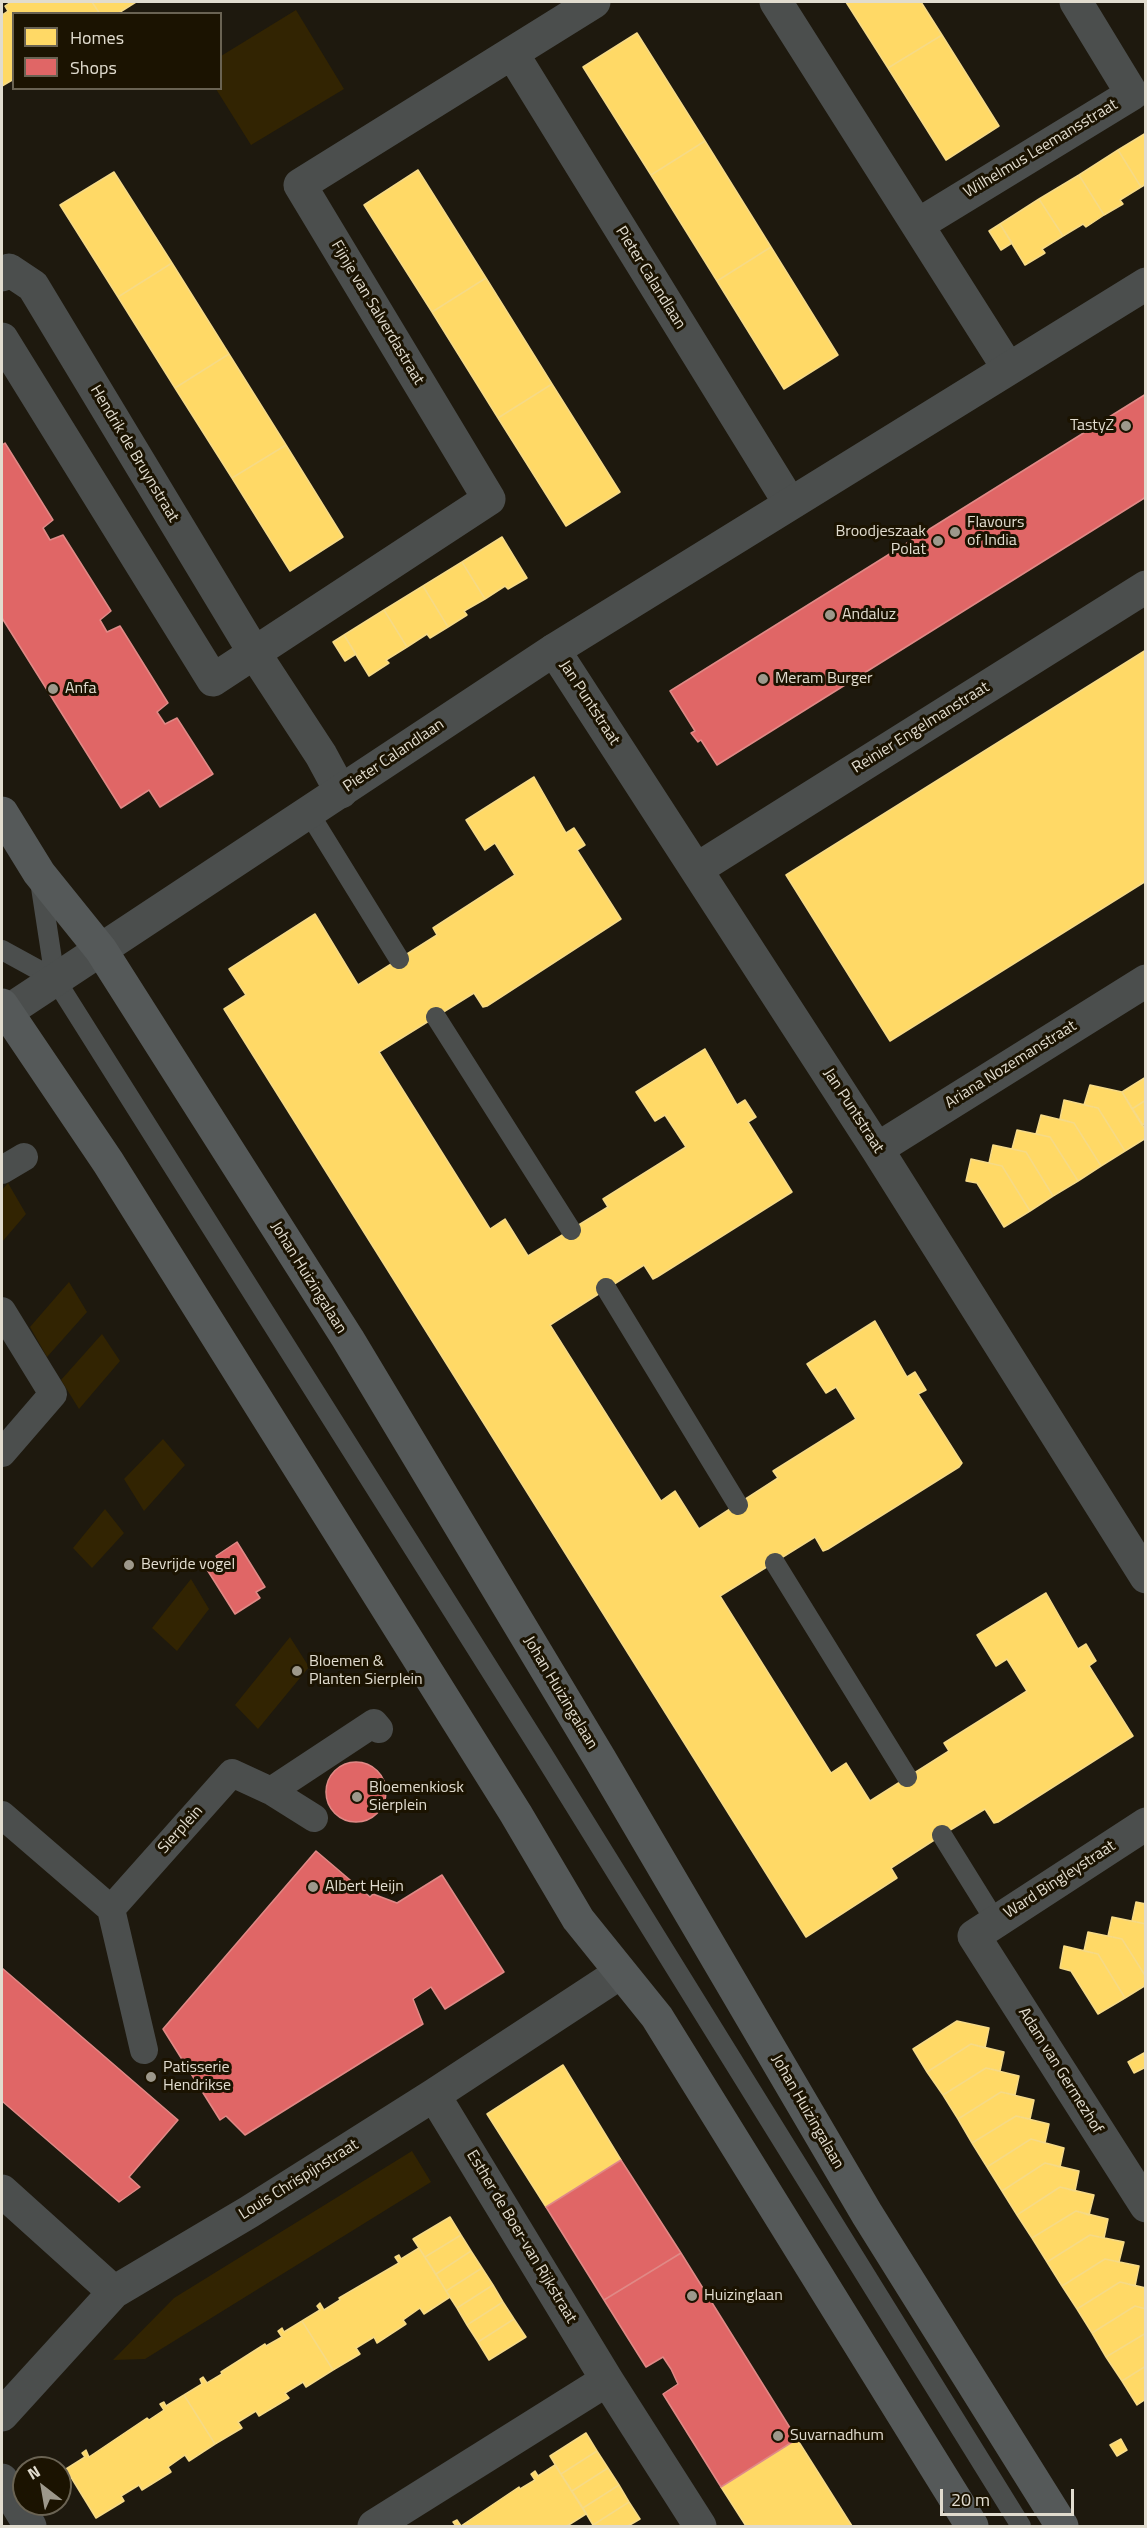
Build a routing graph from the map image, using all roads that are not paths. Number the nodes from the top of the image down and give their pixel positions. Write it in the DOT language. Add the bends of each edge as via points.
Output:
graph roads {
  1 [pos="594,2"];
  2 [pos="776,2"];
  3 [pos="1076,2"];
  4 [pos="512,53"];
  5 [pos="919,224"];
  6 [pos="2,275"];
  7 [pos="1146,284"];
  8 [pos="2,339"];
  9 [pos="1008,368"];
  10 [pos="789,502"];
  11 [pos="1146,587"];
  12 [pos="554,650"];
  13 [pos="255,654"];
  14 [pos="341,792"];
  15 [pos="2,813"];
  16 [pos="309,813"];
  17 [pos="697,869"];
  18 [pos="39,873"];
  19 [pos="2,950"];
  20 [pos="101,950"];
  21 [pos="399,959"];
  22 [pos="55,979"];
  23 [pos="1146,981"];
  24 [pos="3,1011"];
  25 [pos="436,1017"];
  26 [pos="878,1149"];
  27 [pos="571,1230"];
  28 [pos="606,1288"];
  29 [pos="2,1311"];
  30 [pos="2,1454"];
  31 [pos="738,1504"];
  32 [pos="775,1563"];
  33 [pos="1146,1577"];
  34 [pos="379,1729"];
  35 [pos="907,1777"];
  36 [pos="271,1791"];
  37 [pos="2,1815"];
  38 [pos="315,1818"];
  39 [pos="1146,1824"];
  40 [pos="942,1835"];
  41 [pos="111,1909"];
  42 [pos="985,1928"];
  43 [pos="620,1973"];
  44 [pos="144,2050"];
  45 [pos="434,2095"];
  46 [pos="2,2191"];
  47 [pos="1146,2206"];
  48 [pos="114,2292"];
  49 [pos="607,2380"];
  50 [pos="2,2415"];
  51 [pos="2,2480"];
  52 [pos="30,2526"];
  53 [pos="374,2526"];
  54 [pos="700,2526"];
  55 [pos="972,2526"];
  56 [pos="1021,2526"];
  57 [pos="1062,2526"];
  1 -- 4 [label="street, Fijnje van Salverdastraat"];
  2 -- 5 [label="street"];
  3 -- 5 [label="street, Wilhelmus Leemansstraat" via="1132,94"];
  4 -- 10 [label="street, Pieter Calandlaan"];
  4 -- 13 [label="street, Fijnje van Salverdastraat" via="300,184 489,499"];
  5 -- 9 [label="street"];
  6 -- 13 [label="street, Hendrik de Bruynstraat" via="9,270 33,286"];
  7 -- 9 [label="street, Pieter Calandlaan"];
  8 -- 13 [label="street" via="213,680"];
  9 -- 10 [label="street, Pieter Calandlaan"];
  10 -- 12 [label="street, Pieter Calandlaan"];
  11 -- 17 [label="street, Reinier Engelmanstraat"];
  12 -- 14 [label="street, Pieter Calandlaan"];
  12 -- 17 [label="street, Jan Puntstraat"];
  13 -- 14 [label="street, Hendrik de Bruynstraat"];
  14 -- 16 [label="street, Pieter Calandlaan"];
  15 -- 18 [label="main road, Johan Huizingalaan"];
  16 -- 20 [label="street, Pieter Calandlaan"];
  16 -- 21 [label="lane"];
  17 -- 26 [label="street, Jan Puntstraat"];
  18 -- 20 [label="main road, Johan Huizingalaan"];
  18 -- 22 [label="lane, Johan Huizingalaan"];
  19 -- 22 [label="lane, Johan Huizingalaan"];
  20 -- 22 [label="street, Pieter Calandlaan"];
  20 -- 57 [label="main road, Johan Huizingalaan" via="348,1339 867,2214"];
  22 -- 24 [label="street, Pieter Calandlaan"];
  22 -- 56 [label="lane, Johan Huizingalaan" via="541,1751"];
  23 -- 26 [label="street, Ariana Nozemanstraat"];
  24 -- 43 [label="main road" via="108,1162 578,1918"];
  25 -- 27 [label="lane"];
  26 -- 33 [label="street, Jan Puntstraat"];
  28 -- 31 [label="lane"];
  29 -- 30 [label="street" via="53,1394"];
  32 -- 35 [label="lane"];
  34 -- 36 [label="street" via="374,1722"];
  36 -- 38 [label="street"];
  36 -- 41 [label="street, Sierplein" via="232,1773"];
  37 -- 41 [label="street"];
  39 -- 42 [label="street, Ward Bingleystraat"];
  40 -- 42 [label="lane"];
  41 -- 44 [label="street"];
  42 -- 47 [label="street, Adam van Germezhof"];
  43 -- 45 [label="street, Louis Chrispijnstraat"];
  43 -- 55 [label="main road" via="657,2017"];
  45 -- 48 [label="street, Louis Chrispijnstraat"];
  45 -- 49 [label="street, Esther de Boer-van Rijkstraat"];
  46 -- 48 [label="street"];
  48 -- 50 [label="street, Louis Chrispijnstraat"];
  49 -- 53 [label="street"];
  49 -- 54 [label="street, Esther de Boer-van Rijkstraat"];
  51 -- 52 [label="street"];
}
